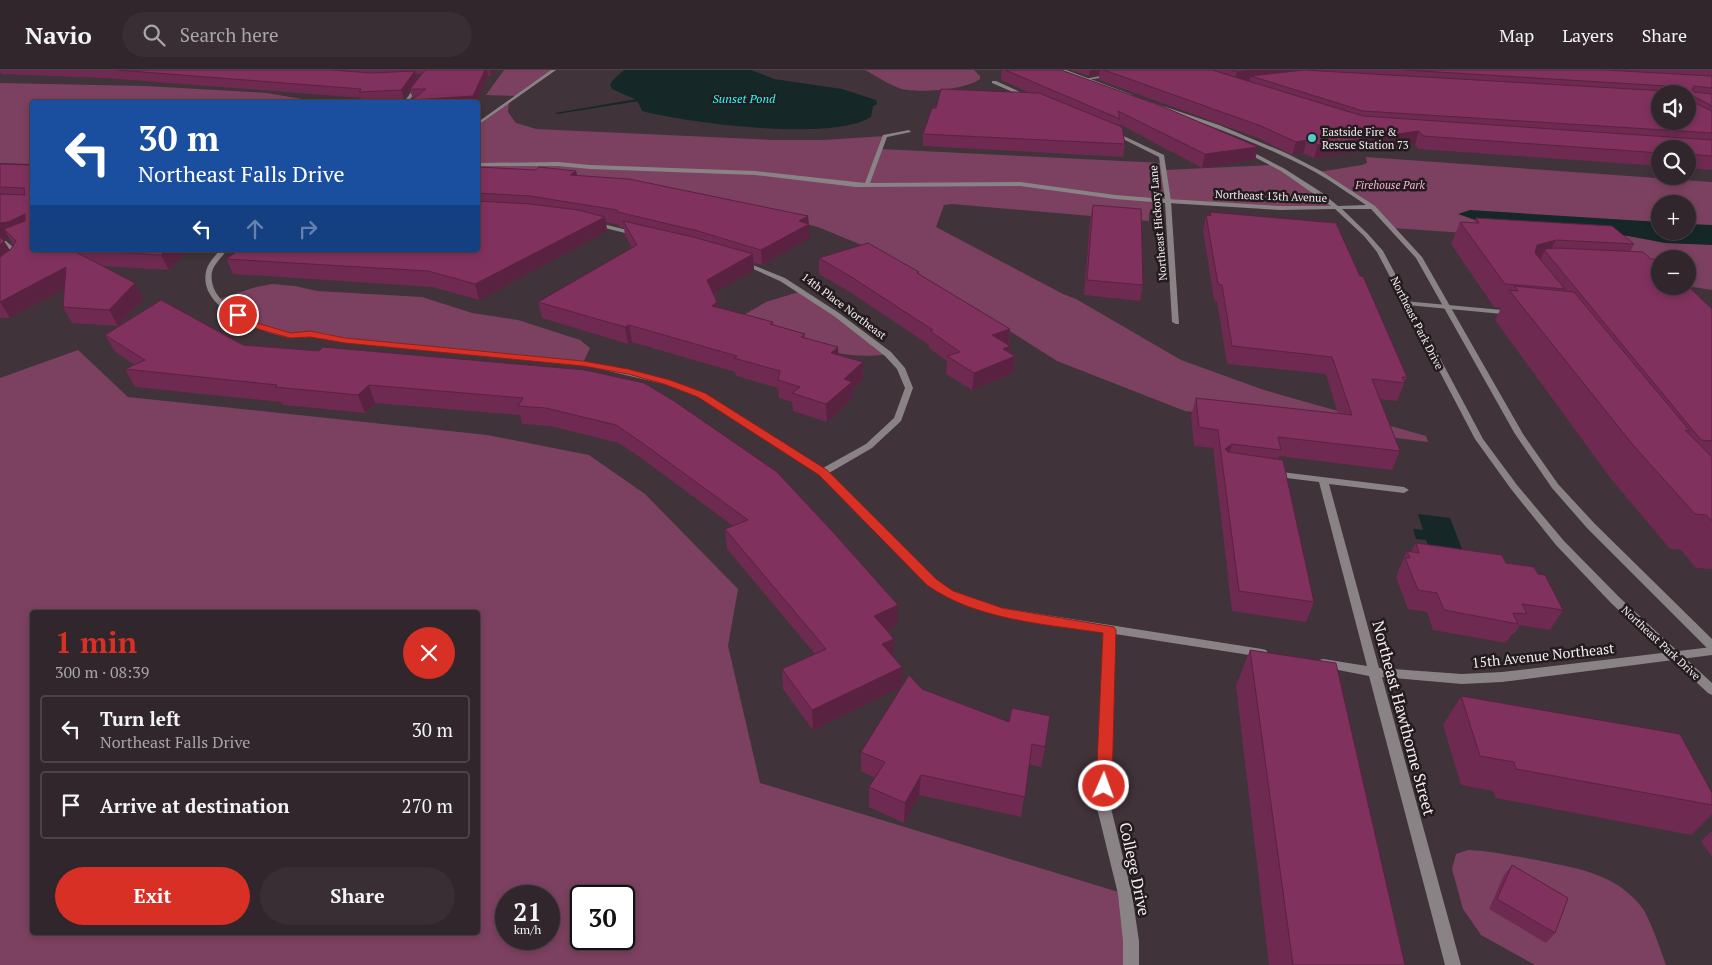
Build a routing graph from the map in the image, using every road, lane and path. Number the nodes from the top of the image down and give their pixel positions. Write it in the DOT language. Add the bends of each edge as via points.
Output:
graph roads {
  1 [pos="429,70"];
  2 [pos="554,70"];
  3 [pos="1062,70"];
  4 [pos="1116,74"];
  5 [pos="414,78"];
  6 [pos="424,78"];
  7 [pos="1087,79"];
  8 [pos="994,82"];
  9 [pos="1034,99"];
  10 [pos="408,100"];
  11 [pos="480,121"];
  12 [pos="909,131"];
  13 [pos="1111,132"];
  14 [pos="1239,148"];
  15 [pos="480,164"];
  16 [pos="867,185"];
  17 [pos="1168,201"];
  18 [pos="1373,207"];
  19 [pos="1338,208"];
  20 [pos="590,223"];
  21 [pos="644,236"];
  22 [pos="5,242"];
  23 [pos="222,252"];
  24 [pos="733,260"];
  25 [pos="16,262"];
  26 [pos="1407,303"];
  27 [pos="1446,306"];
  28 [pos="1524,314"];
  29 [pos="1176,322"];
  30 [pos="823,472"];
  31 [pos="1262,472"];
  32 [pos="1323,480"];
  33 [pos="1404,490"];
  34 [pos="1109,630"];
  35 [pos="1712,646"];
  36 [pos="1712,651"];
  37 [pos="1278,656"];
  38 [pos="1673,656"];
  39 [pos="1308,661"];
  40 [pos="1374,672"];
  41 [pos="1712,690"];
  42 [pos="1131,965"];
  43 [pos="1452,965"];
  1 -- 6 [label="street"];
  2 -- 11 [label="street"];
  3 -- 7 [label="street"];
  4 -- 7 [label="street"];
  5 -- 6 [label="street"];
  6 -- 10 [label="street"];
  7 -- 18 [label="street" via="1284,154"];
  8 -- 9 [label="street"];
  12 -- 16 [label="street" via="885,136"];
  13 -- 17 [label="street, Northeast Hickory Lane" via="1162,156"];
  14 -- 19 [label="street, Northeast Park Drive" via="1294,176"];
  15 -- 16 [label="street, Northeast 13th Avenue" via="558,164 755,173"];
  16 -- 17 [label="street, Northeast 13th Avenue" via="1020,184"];
  17 -- 19 [label="street, Northeast 13th Avenue"];
  17 -- 29 [label="street, Northeast Hickory Lane"];
  18 -- 19 [label="street, Northeast 13th Avenue"];
  18 -- 27 [label="street" via="1419,257"];
  19 -- 26 [label="street, Northeast Park Drive" via="1380,252"];
  20 -- 21 [label="street"];
  22 -- 25 [label="street" via="20,256"];
  23 -- 30 [label="street" via="212,263 208,284 216,300 254,325 290,335 310,334 583,364 638,374 701,395"];
  24 -- 30 [label="street, 14th Place Northeast" via="792,283 888,354 901,368 909,388 898,419 870,446"];
  26 -- 27 [label="street"];
  26 -- 38 [label="street, Northeast Park Drive" via="1479,438 1514,487 1560,543"];
  27 -- 28 [label="street"];
  27 -- 35 [label="street" via="1519,434 1555,486"];
  30 -- 34 [label="street" via="931,582 949,594 1001,612"];
  31 -- 32 [label="street"];
  32 -- 33 [label="street"];
  32 -- 40 [label="street, Northeast Hawthorne Street"];
  34 -- 37 [label="street"];
  34 -- 42 [label="street, College Drive" via="1103,804 1125,894"];
  36 -- 38 [label="street, 15th Avenue Northeast"];
  38 -- 40 [label="street, 15th Avenue Northeast" via="1502,677 1434,678"];
  38 -- 41 [label="street, Northeast Park Drive"];
  39 -- 40 [label="street, 15th Avenue Northeast"];
  40 -- 43 [label="street, Northeast Hawthorne Street"];
}
